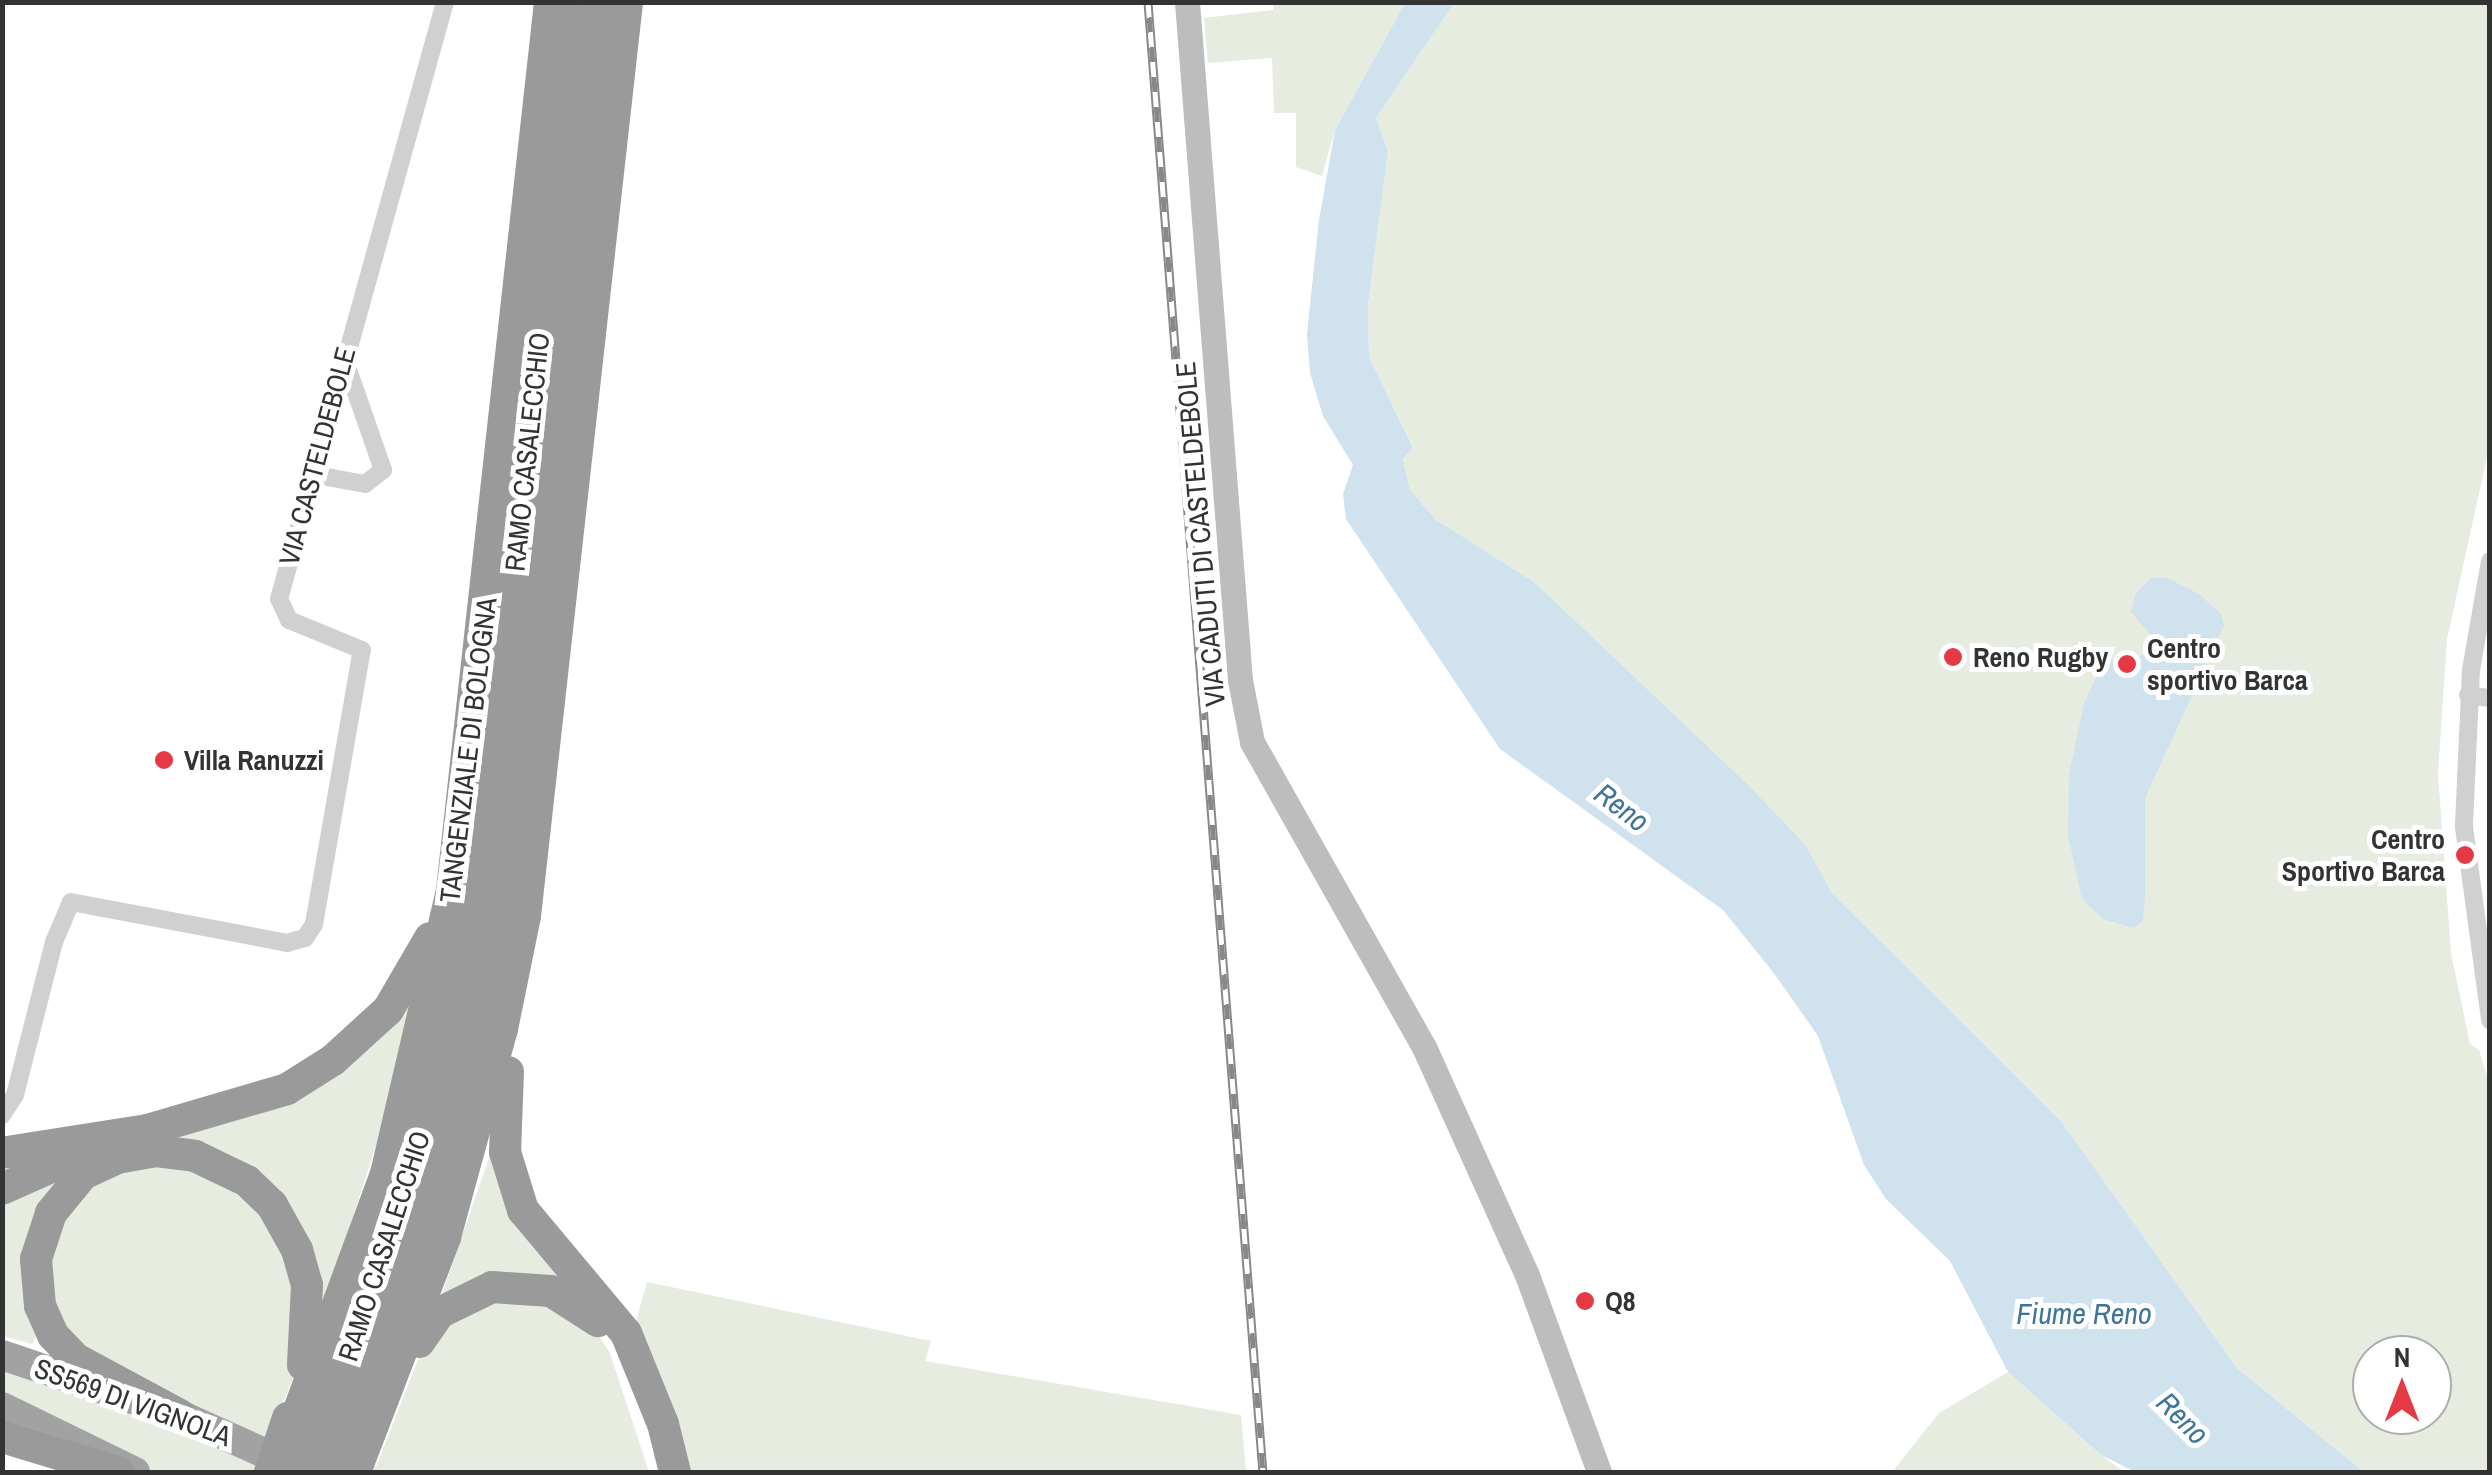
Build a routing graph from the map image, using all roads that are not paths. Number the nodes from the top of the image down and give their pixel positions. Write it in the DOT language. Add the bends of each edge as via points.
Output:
graph roads {
  1 [pos="445,2"];
  2 [pos="550,2"];
  3 [pos="576,2"];
  4 [pos="600,2"];
  5 [pos="626,2"];
  6 [pos="1187,2"];
  7 [pos="344,358"];
  8 [pos="310,474"];
  9 [pos="2490,561"];
  10 [pos="2468,695"];
  11 [pos="2490,698"];
  12 [pos="474,728"];
  13 [pos="524,916"];
  14 [pos="2490,1020"];
  15 [pos="2,1114"];
  16 [pos="148,1130"];
  17 [pos="2,1153"];
  18 [pos="2,1190"];
  19 [pos="2,1355"];
  20 [pos="2,1407"];
  21 [pos="381,1411"];
  22 [pos="180,1415"];
  23 [pos="2,1437"];
  24 [pos="325,1446"];
  25 [pos="268,1466"];
  26 [pos="118,1472"];
  27 [pos="135,1472"];
  28 [pos="300,1472"];
  29 [pos="658,1472"];
  30 [pos="675,1472"];
  31 [pos="1599,1472"];
  1 -- 7 [label="street, VIA CASTELDEBOLE"];
  2 -- 12 [label="highway, TANGENZIALE DI BOLOGNA"];
  3 -- 24 [label="highway, RAMO CASALECCHIO" via="479,879 415,1162"];
  4 -- 24 [label="highway, RAMO CASALECCHIO" via="513,820 496,924 440,1162"];
  5 -- 13 [label="highway"];
  6 -- 31 [label="main road, VIA CADUTI DI CASTELDEBOLE" via="1240,680 1252,742 1402,1004 1556,1346"];
  7 -- 8 [label="street, VIA CASTELDEBOLE"];
  7 -- 8 [label="street" via="383,470 365,484"];
  8 -- 15 [label="street, VIA CASTELDEBOLE" via="279,599 289,620 362,650 314,924 304,938 288,943 71,902 54,942 15,1095"];
  9 -- 10 [label="street"];
  10 -- 11 [label="street"];
  10 -- 14 [label="street" via="2465,855"];
  12 -- 16 [label="highway" via="430,938 388,1010 333,1060 270,1097"];
  12 -- 24 [label="highway, TANGENZIALE DI BOLOGNA" via="452,890 418,1056 364,1243"];
  13 -- 21 [label="highway" via="472,1144"];
  13 -- 30 [label="highway" via="523,991 503,1114 509,1170 534,1228 626,1333"];
  16 -- 17 [label="highway"];
  16 -- 18 [label="highway"];
  19 -- 22 [label="highway, SS569 DI VIGNOLA"];
  20 -- 27 [label="highway, SS569 DI VIGNOLA"];
  21 -- 24 [label="highway"];
  21 -- 29 [label="highway" via="439,1313 478,1291 537,1288 580,1305 609,1335"];
  22 -- 24 [label="highway" via="76,1359 53,1335 36,1290 38,1242 60,1198 99,1165 139,1153 176,1152 214,1162 247,1180 281,1217 297,1250"];
  22 -- 25 [label="highway, SS569 DI VIGNOLA"];
  23 -- 26 [label="highway"];
  24 -- 25 [label="highway, bridge"];
  24 -- 28 [label="highway, RAMO CASALECCHIO, bridge"];
}
